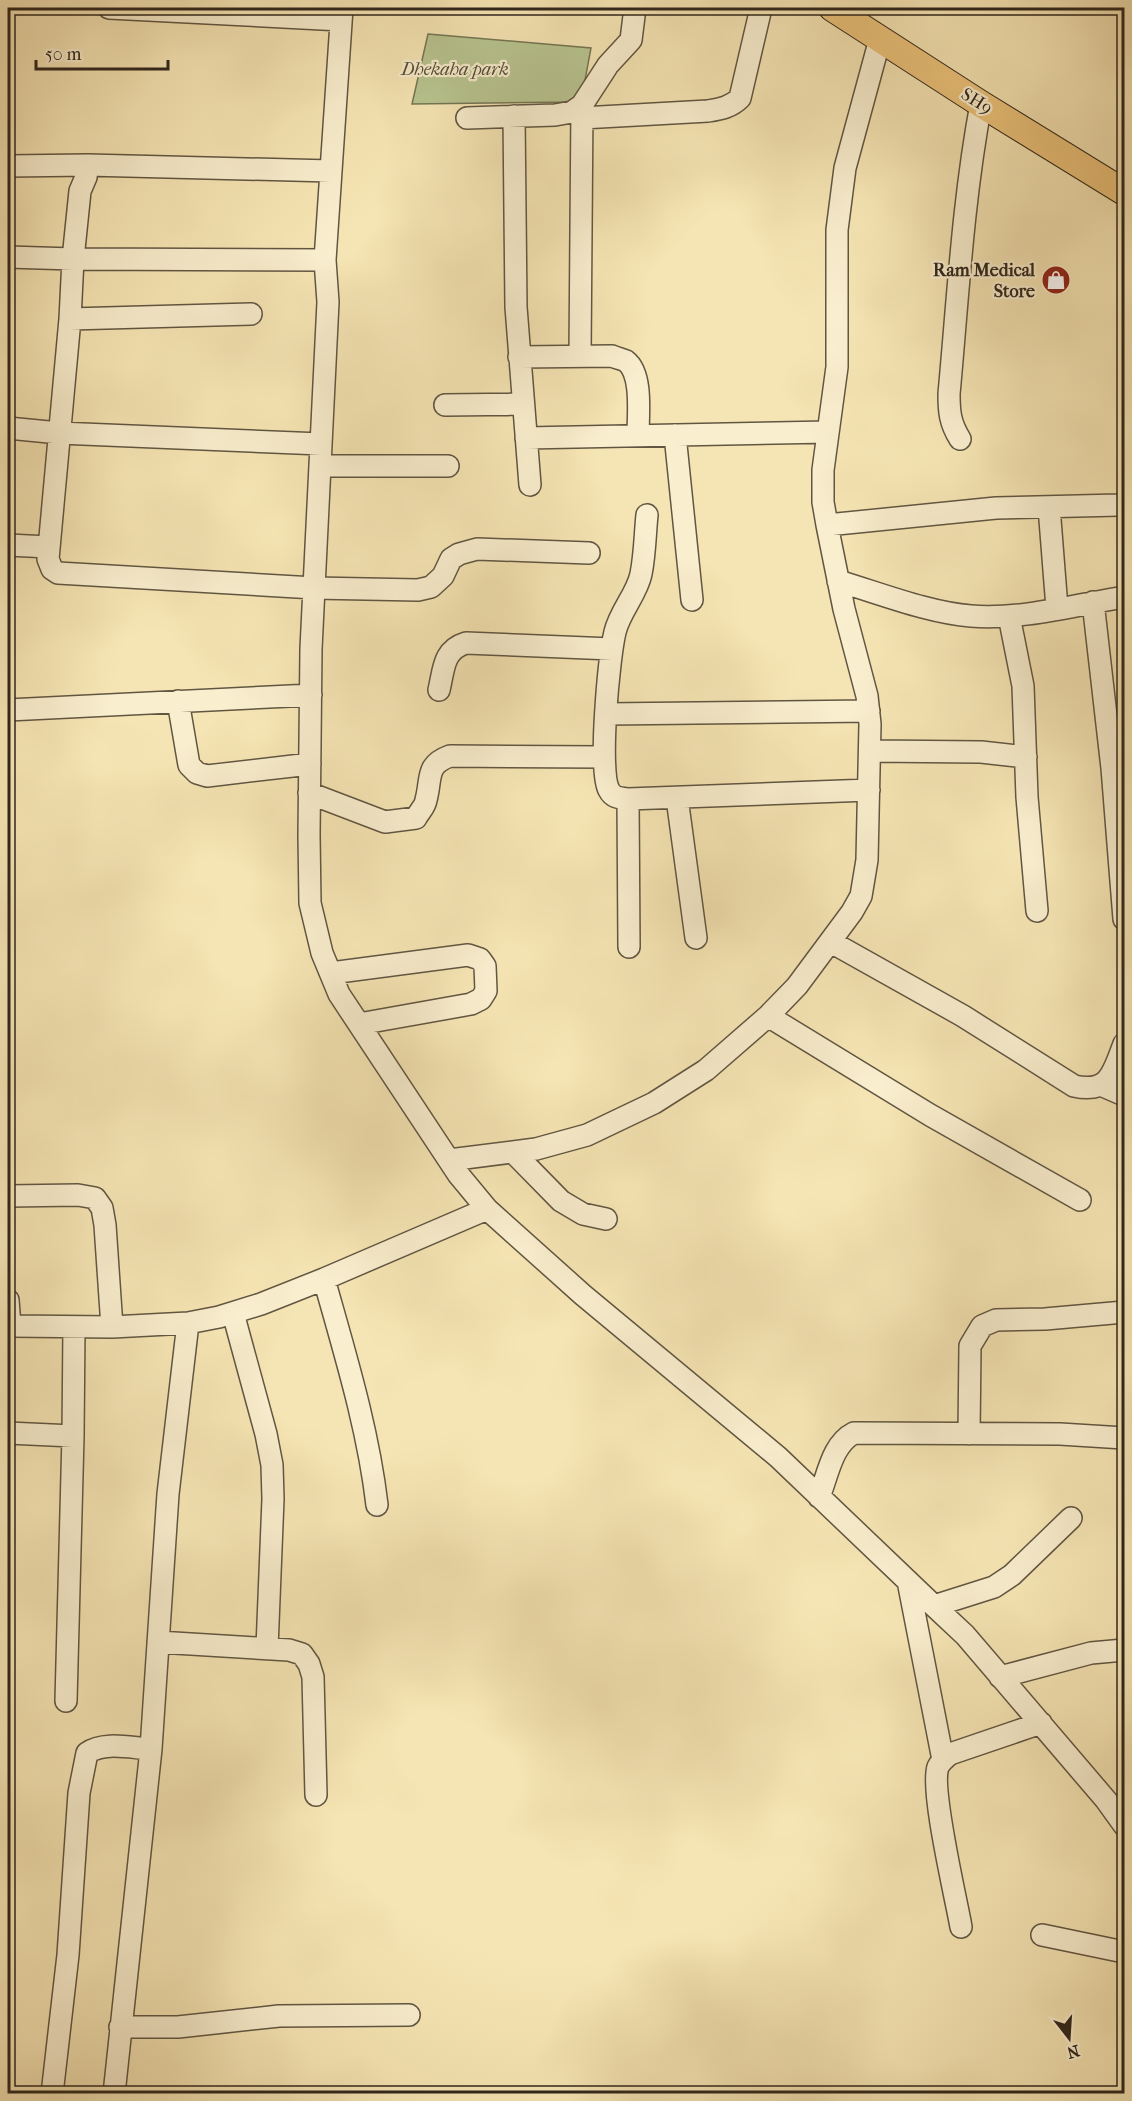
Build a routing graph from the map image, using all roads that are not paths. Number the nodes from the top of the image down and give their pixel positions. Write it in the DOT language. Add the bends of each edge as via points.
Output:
graph roads {
  1 [pos="109,8"];
  2 [pos="635,8"];
  3 [pos="761,8"];
  4 [pos="832,8"];
  5 [pos="341,14"];
  6 [pos="880,39"];
  7 [pos="981,104"];
  8 [pos="582,112"];
  9 [pos="514,116"];
  10 [pos="467,118"];
  11 [pos="88,165"];
  12 [pos="8,166"];
  13 [pos="331,171"];
  14 [pos="1125,192"];
  15 [pos="8,257"];
  16 [pos="73,259"];
  17 [pos="325,260"];
  18 [pos="251,314"];
  19 [pos="70,319"];
  20 [pos="580,356"];
  21 [pos="519,357"];
  22 [pos="523,404"];
  23 [pos="445,405"];
  24 [pos="8,428"];
  25 [pos="828,432"];
  26 [pos="59,434"];
  27 [pos="638,435"];
  28 [pos="675,435"];
  29 [pos="526,438"];
  30 [pos="960,439"];
  31 [pos="321,444"];
  32 [pos="320,466"];
  33 [pos="448,466"];
  34 [pos="530,485"];
  35 [pos="1125,503"];
  36 [pos="1049,507"];
  37 [pos="647,514"];
  38 [pos="827,525"];
  39 [pos="8,545"];
  40 [pos="49,547"];
  41 [pos="589,553"];
  42 [pos="838,581"];
  43 [pos="314,588"];
  44 [pos="1125,597"];
  45 [pos="692,600"];
  46 [pos="1093,602"];
  47 [pos="1057,608"];
  48 [pos="1009,616"];
  49 [pos="612,649"];
  50 [pos="439,690"];
  51 [pos="311,695"];
  52 [pos="178,701"];
  53 [pos="8,710"];
  54 [pos="869,711"];
  55 [pos="607,714"];
  56 [pos="870,751"];
  57 [pos="604,757"];
  58 [pos="1026,757"];
  59 [pos="310,764"];
  60 [pos="869,790"];
  61 [pos="309,793"];
  62 [pos="677,798"];
  63 [pos="1120,798"];
  64 [pos="628,800"];
  65 [pos="1037,911"];
  66 [pos="1124,919"];
  67 [pos="696,938"];
  68 [pos="831,942"];
  69 [pos="629,947"];
  70 [pos="331,973"];
  71 [pos="768,1016"];
  72 [pos="359,1024"];
  73 [pos="1125,1044"];
  74 [pos="1101,1086"];
  75 [pos="1125,1095"];
  76 [pos="513,1152"];
  77 [pos="449,1160"];
  78 [pos="8,1196"];
  79 [pos="1080,1200"];
  80 [pos="487,1209"];
  81 [pos="606,1219"];
  82 [pos="324,1279"];
  83 [pos="8,1300"];
  84 [pos="1125,1312"];
  85 [pos="233,1313"];
  86 [pos="188,1323"];
  87 [pos="9,1326"];
  88 [pos="74,1327"];
  89 [pos="112,1327"];
  90 [pos="8,1433"];
  91 [pos="969,1434"];
  92 [pos="73,1437"];
  93 [pos="1125,1438"];
  94 [pos="819,1497"];
  95 [pos="378,1505"];
  96 [pos="1071,1518"];
  97 [pos="908,1581"];
  98 [pos="934,1605"];
  99 [pos="158,1642"];
  100 [pos="267,1648"];
  101 [pos="1125,1650"];
  102 [pos="1000,1677"];
  103 [pos="66,1701"];
  104 [pos="1041,1724"];
  105 [pos="151,1749"];
  106 [pos="943,1760"];
  107 [pos="316,1795"];
  108 [pos="1125,1825"];
  109 [pos="961,1927"];
  110 [pos="1042,1935"];
  111 [pos="1125,1952"];
  112 [pos="409,2015"];
  113 [pos="120,2027"];
  114 [pos="52,2094"];
  115 [pos="114,2094"];
  1 -- 5 [label="street"];
  2 -- 8 [label="street" via="631,40 608,65"];
  3 -- 8 [label="street" via="744,87 734,104 708,111"];
  4 -- 6 [label="main road, SH9"];
  5 -- 13 [label="street"];
  6 -- 7 [label="main road, SH9"];
  6 -- 25 [label="street" via="845,168 837,230 837,367"];
  7 -- 14 [label="main road, SH9"];
  7 -- 30 [label="street" via="964,217 949,394 950,417"];
  8 -- 9 [label="street"];
  8 -- 20 [label="street"];
  9 -- 10 [label="street"];
  9 -- 21 [label="street"];
  11 -- 12 [label="street"];
  11 -- 13 [label="street"];
  11 -- 16 [label="street" via="80,191"];
  13 -- 17 [label="street"];
  15 -- 16 [label="street"];
  16 -- 17 [label="street"];
  16 -- 19 [label="street"];
  17 -- 31 [label="street" via="328,302"];
  18 -- 19 [label="street"];
  19 -- 26 [label="street"];
  20 -- 21 [label="street"];
  20 -- 27 [label="street" via="612,356 625,361 633,371 638,385"];
  21 -- 22 [label="street"];
  22 -- 23 [label="street"];
  22 -- 29 [label="street"];
  24 -- 26 [label="street"];
  25 -- 28 [label="street"];
  25 -- 38 [label="street" via="823,470"];
  26 -- 31 [label="street"];
  26 -- 40 [label="street"];
  27 -- 28 [label="street"];
  27 -- 29 [label="street"];
  28 -- 45 [label="street"];
  29 -- 34 [label="street"];
  31 -- 32 [label="street"];
  32 -- 33 [label="street"];
  32 -- 43 [label="street"];
  35 -- 36 [label="street"];
  36 -- 38 [label="street" via="996,508"];
  36 -- 47 [label="street"];
  37 -- 49 [label="street" via="640,576 623,609"];
  38 -- 42 [label="street"];
  39 -- 40 [label="street"];
  40 -- 43 [label="street" via="48,560 58,573"];
  41 -- 43 [label="street" via="477,549 451,560 443,576 431,587"];
  42 -- 48 [label="street" via="932,609 970,616"];
  42 -- 54 [label="street"];
  43 -- 51 [label="street"];
  44 -- 46 [label="street"];
  46 -- 47 [label="street"];
  46 -- 63 [label="street"];
  47 -- 48 [label="street"];
  48 -- 58 [label="street" via="1023,686"];
  49 -- 50 [label="street" via="466,643 454,647 446,658"];
  49 -- 55 [label="street"];
  51 -- 52 [label="street"];
  51 -- 59 [label="street"];
  52 -- 53 [label="street"];
  52 -- 59 [label="street" via="189,765 197,773 207,776"];
  54 -- 55 [label="street"];
  54 -- 56 [label="street"];
  55 -- 57 [label="street"];
  56 -- 58 [label="street" via="981,752"];
  56 -- 60 [label="street"];
  57 -- 61 [label="street" via="450,756 438,760 433,767 426,803 416,818 404,820 386,822"];
  57 -- 64 [label="street" via="609,792"];
  58 -- 65 [label="street"];
  59 -- 61 [label="street"];
  60 -- 62 [label="street"];
  60 -- 68 [label="street" via="867,860 861,896"];
  61 -- 70 [label="street" via="310,903"];
  62 -- 64 [label="street"];
  62 -- 67 [label="street"];
  63 -- 66 [label="street"];
  64 -- 69 [label="street"];
  68 -- 71 [label="street"];
  68 -- 74 [label="street" via="963,1016 1074,1086"];
  70 -- 72 [label="street" via="339,994"];
  70 -- 72 [label="street" via="468,955 480,959 485,966 486,991 471,1004"];
  71 -- 76 [label="street" via="706,1070 654,1103 587,1135"];
  71 -- 79 [label="street"];
  72 -- 77 [label="street"];
  73 -- 74 [label="street" via="1110,1077"];
  74 -- 75 [label="street"];
  76 -- 77 [label="street"];
  76 -- 81 [label="street" via="561,1201 583,1214"];
  77 -- 80 [label="street"];
  78 -- 89 [label="street" via="95,1198 102,1208 105,1225"];
  80 -- 82 [label="street"];
  80 -- 94 [label="street" via="778,1457"];
  82 -- 85 [label="street"];
  82 -- 95 [label="street" via="355,1389"];
  83 -- 87 [label="street"];
  84 -- 91 [label="street" via="996,1320 982,1326 970,1346"];
  85 -- 86 [label="street"];
  85 -- 100 [label="street" via="272,1466"];
  86 -- 89 [label="street"];
  86 -- 99 [label="street" via="168,1494"];
  87 -- 88 [label="street"];
  88 -- 89 [label="street"];
  88 -- 92 [label="street"];
  90 -- 92 [label="street"];
  91 -- 93 [label="street"];
  91 -- 94 [label="street" via="854,1433 839,1444"];
  92 -- 103 [label="street"];
  94 -- 97 [label="street"];
  96 -- 98 [label="street" via="994,1587"];
  97 -- 98 [label="street"];
  97 -- 106 [label="street"];
  98 -- 102 [label="street"];
  99 -- 100 [label="street"];
  99 -- 105 [label="street"];
  100 -- 107 [label="street" via="302,1654 309,1664 313,1677"];
  101 -- 102 [label="street" via="1091,1653"];
  102 -- 104 [label="street"];
  104 -- 106 [label="street" via="950,1754"];
  104 -- 108 [label="street"];
  105 -- 113 [label="street"];
  105 -- 114 [label="street" via="103,1746 87,1753 79,1793 68,1955"];
  106 -- 109 [label="street" via="937,1779 939,1808"];
  110 -- 111 [label="street"];
  112 -- 113 [label="street" via="279,2016 178,2027"];
  113 -- 115 [label="street"];
}
